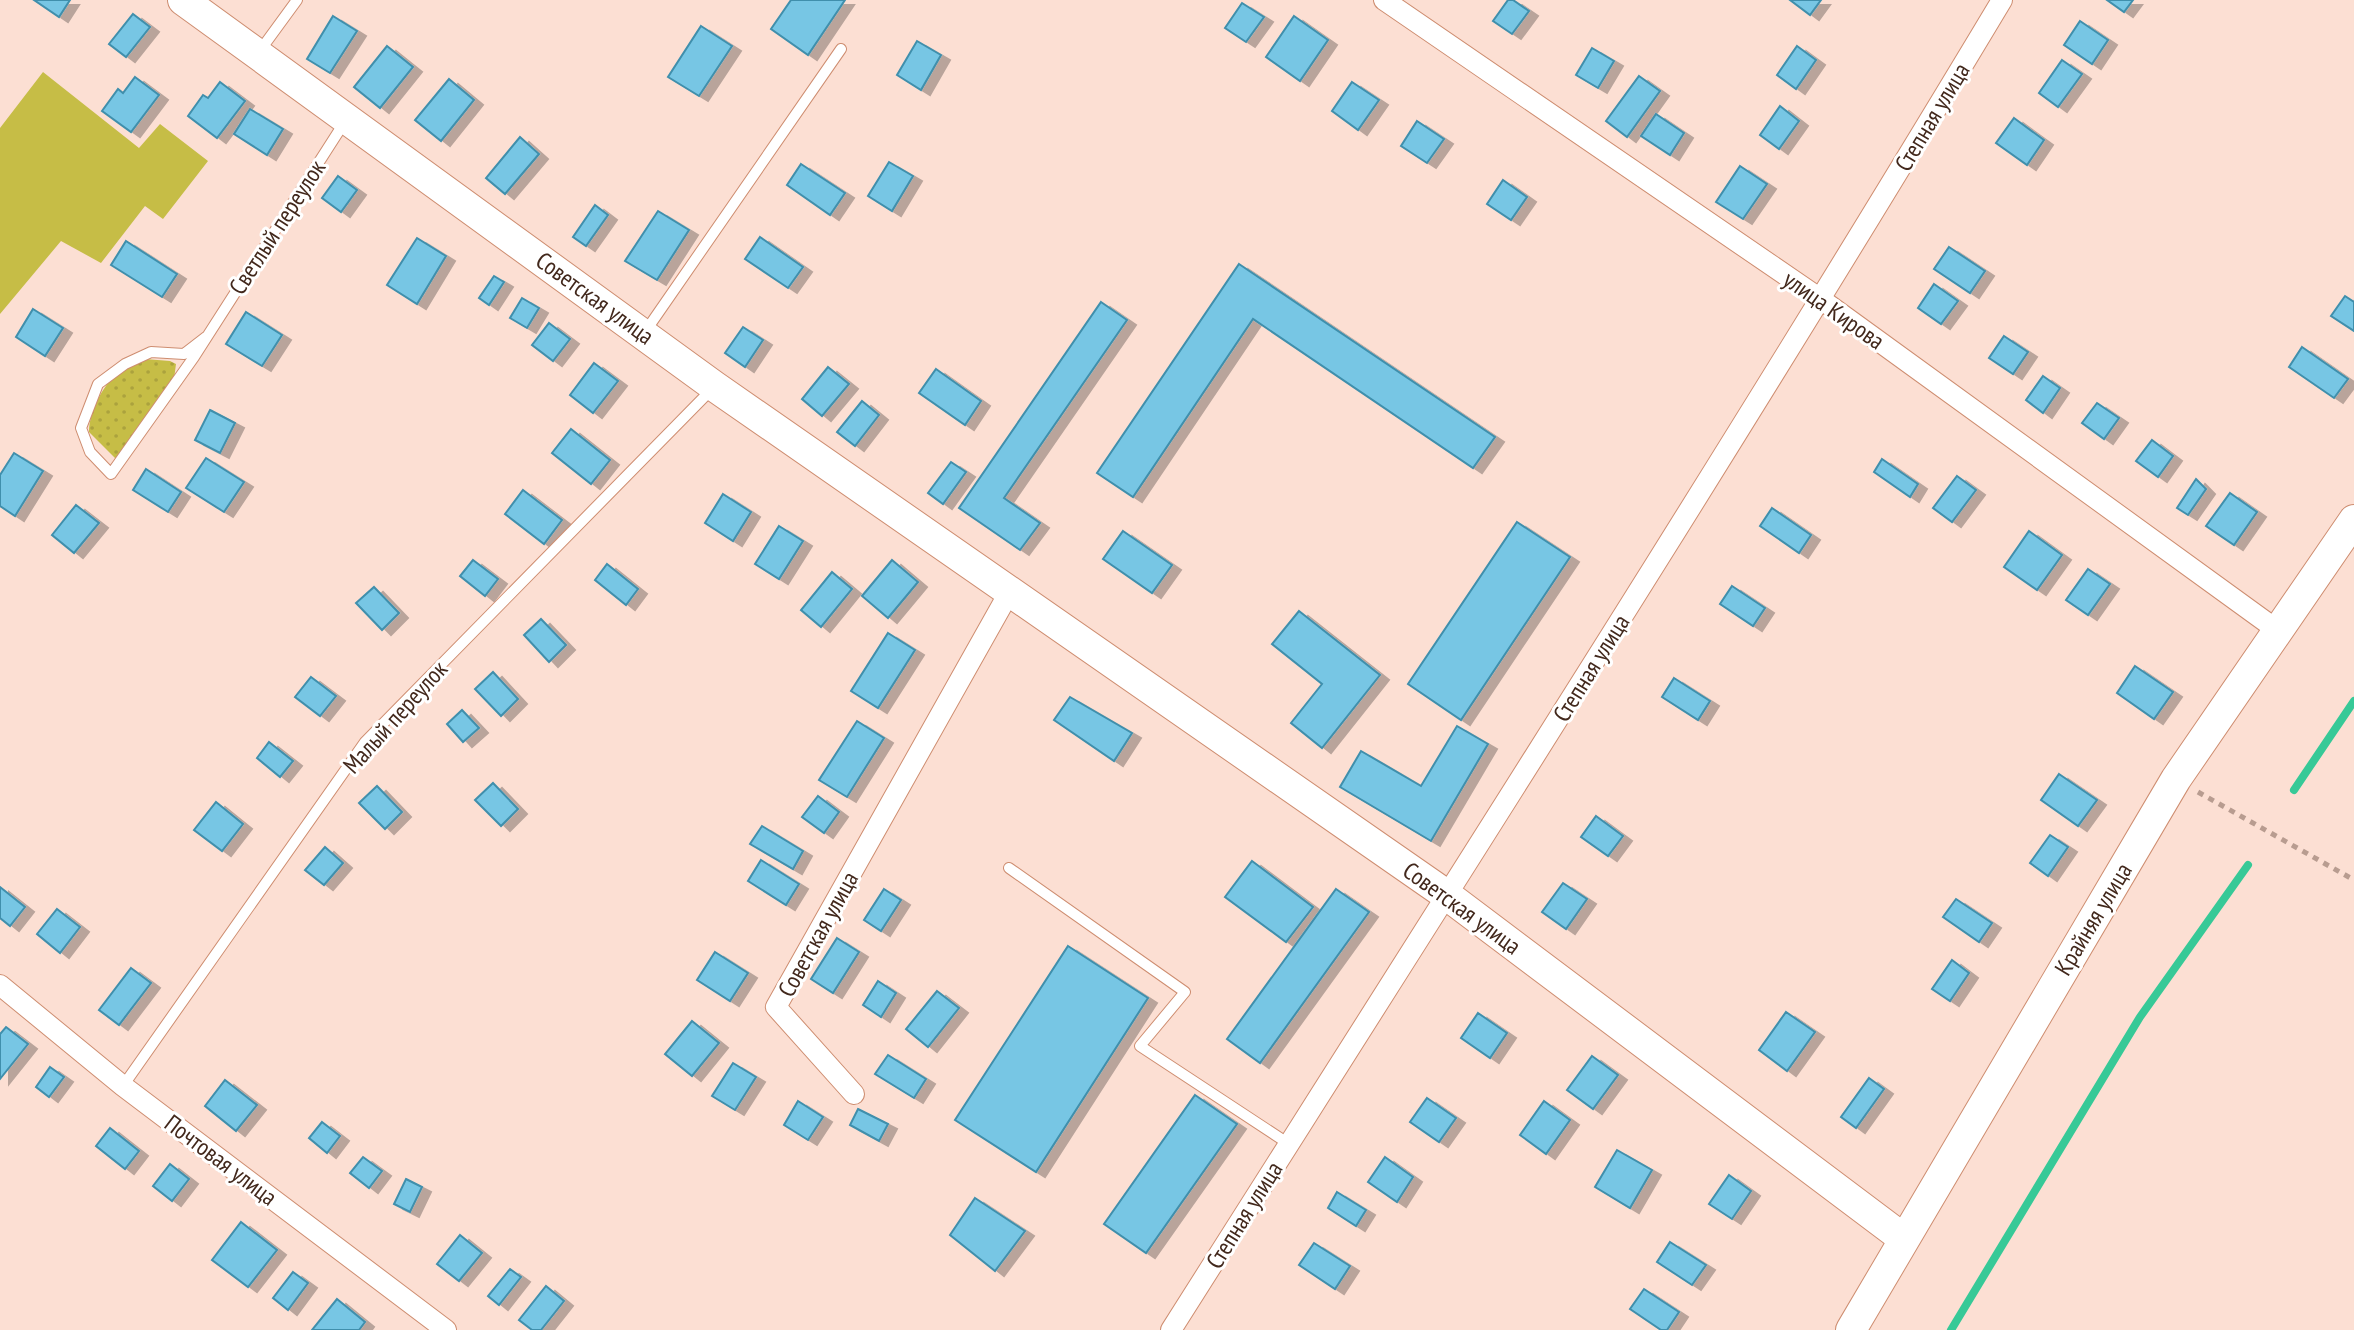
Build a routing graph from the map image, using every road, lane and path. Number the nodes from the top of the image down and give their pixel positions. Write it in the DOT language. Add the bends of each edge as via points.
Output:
graph roads {
  1 [pos="183,0"];
  2 [pos="297,0"];
  3 [pos="1384,0"];
  4 [pos="2002,0"];
  5 [pos="841,49"];
  6 [pos="258,54"];
  7 [pos="348,118"];
  8 [pos="1822,300"];
  9 [pos="644,334"];
  10 [pos="206,337"];
  11 [pos="714,386"];
  12 [pos="2354,520"];
  13 [pos="1010,591"];
  14 [pos="2277,630"];
  15 [pos="2176,779"];
  16 [pos="1009,868"];
  17 [pos="2354,880"];
  18 [pos="1448,896"];
  19 [pos="0,985"];
  20 [pos="123,1086"];
  21 [pos="854,1094"];
  22 [pos="1289,1144"];
  23 [pos="1904,1239"];
  24 [pos="446,1330"];
  25 [pos="1171,1330"];
  26 [pos="1851,1330"];
  1 -- 6 [label="street, Советская улица"];
  2 -- 6 [label="lane"];
  3 -- 8 [label="street, улица Кирова"];
  4 -- 8 [label="street, Степная улица"];
  5 -- 9 [label="lane"];
  6 -- 7 [label="street, Советская улица"];
  7 -- 9 [label="street, Советская улица"];
  7 -- 10 [label="lane, Светлый переулок"];
  8 -- 14 [label="street, улица Кирова"];
  8 -- 18 [label="street, Степная улица"];
  9 -- 11 [label="street, Советская улица"];
  10 -- 10 [label="lane, Светлый переулок" via="194,357 111,474 90,452 81,428 98,384 151,352 184,354"];
  11 -- 13 [label="street, Советская улица"];
  11 -- 20 [label="lane, Малый переулок" via="365,742"];
  12 -- 14 [label="street, Крайняя улица"];
  13 -- 18 [label="street, Советская улица"];
  13 -- 21 [label="street, Советская улица" via="776,1007"];
  14 -- 15 [label="street, Крайняя улица"];
  15 -- 17 [label="path"];
  15 -- 23 [label="street, Крайняя улица"];
  16 -- 22 [label="lane" via="1185,992 1140,1046"];
  18 -- 22 [label="street, Степная улица"];
  18 -- 23 [label="street, Советская улица"];
  19 -- 20 [label="street, Почтовая улица"];
  20 -- 24 [label="street, Почтовая улица"];
  22 -- 25 [label="street, Степная улица"];
  23 -- 26 [label="street, Крайняя улица"];
}
